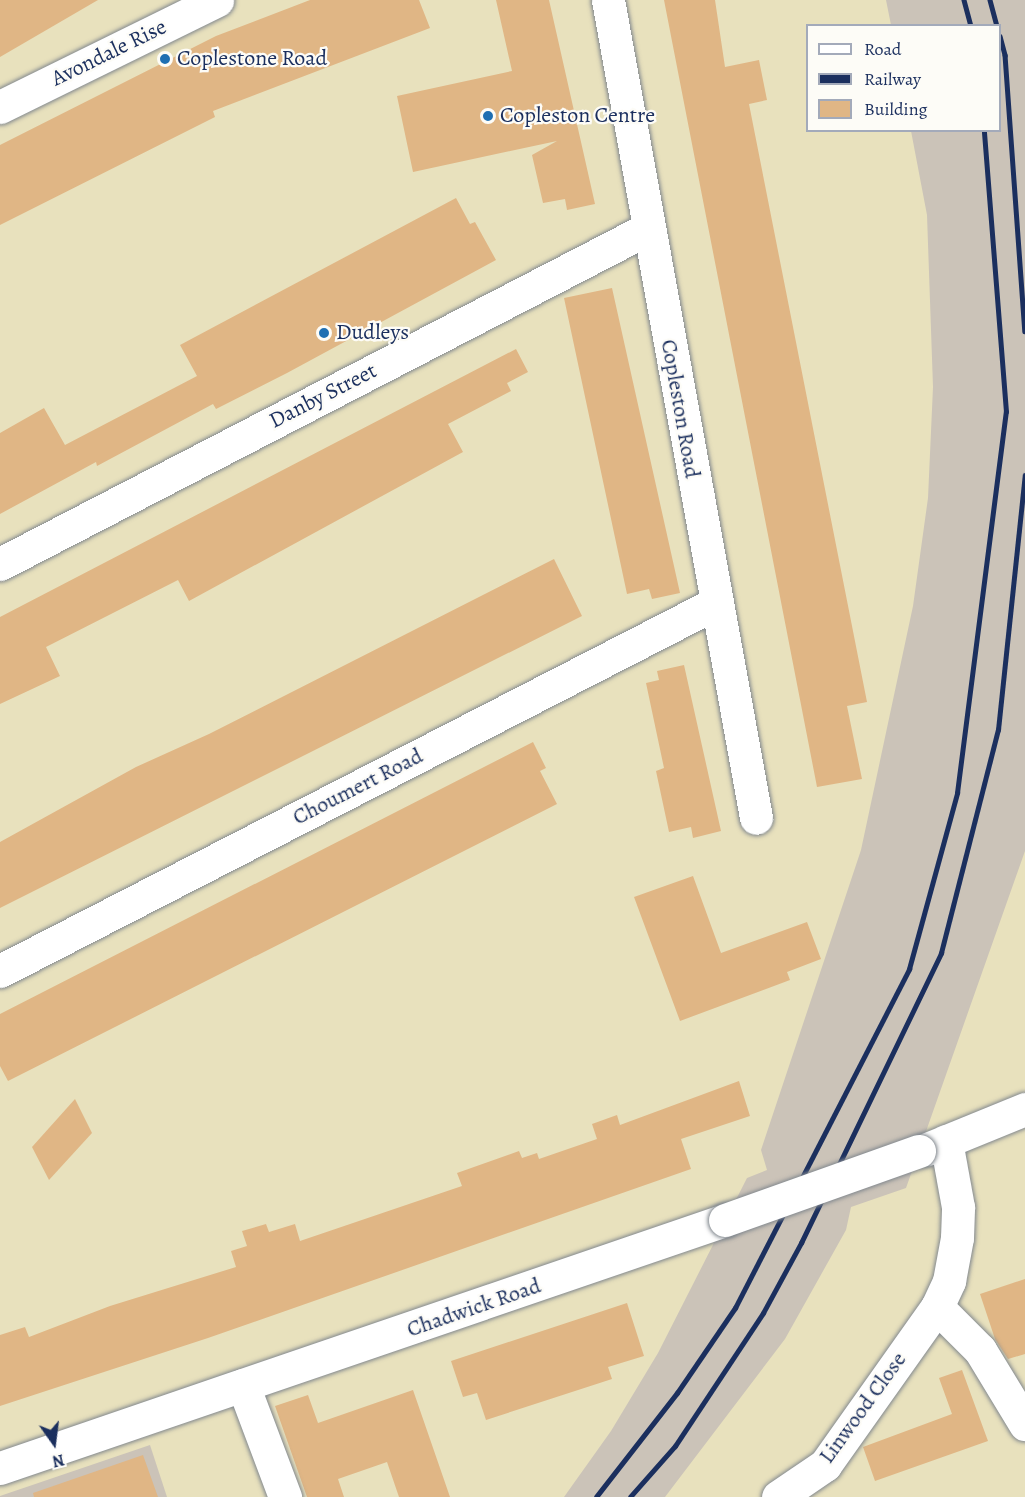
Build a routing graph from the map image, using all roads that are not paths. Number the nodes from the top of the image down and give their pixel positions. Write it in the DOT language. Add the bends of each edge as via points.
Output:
graph roads {
  1 [pos="217,0"];
  2 [pos="608,0"];
  3 [pos="0,107"];
  4 [pos="647,230"];
  5 [pos="0,564"];
  6 [pos="716,603"];
  7 [pos="756,818"];
  8 [pos="0,970"];
  9 [pos="1025,1109"];
  10 [pos="933,1146"];
  11 [pos="937,1307"];
  12 [pos="243,1385"];
  13 [pos="1025,1424"];
  14 [pos="0,1468"];
  15 [pos="285,1497"];
  16 [pos="778,1497"];
  1 -- 3 [label="street, Avondale Rise"];
  2 -- 4 [label="street, Copleston Road"];
  4 -- 5 [label="street, Danby Street"];
  4 -- 6 [label="street, Copleston Road"];
  6 -- 7 [label="street, Copleston Road"];
  6 -- 8 [label="street, Choumert Road"];
  9 -- 10 [label="street, Chadwick Road"];
  10 -- 11 [label="street, Linwood Close" via="958,1208 949,1281"];
  10 -- 12 [label="street, Chadwick Road, bridge"];
  11 -- 13 [label="street" via="980,1350"];
  11 -- 16 [label="street, Linwood Close" via="825,1465"];
  12 -- 14 [label="street, Chadwick Road"];
  12 -- 15 [label="street"];
}
